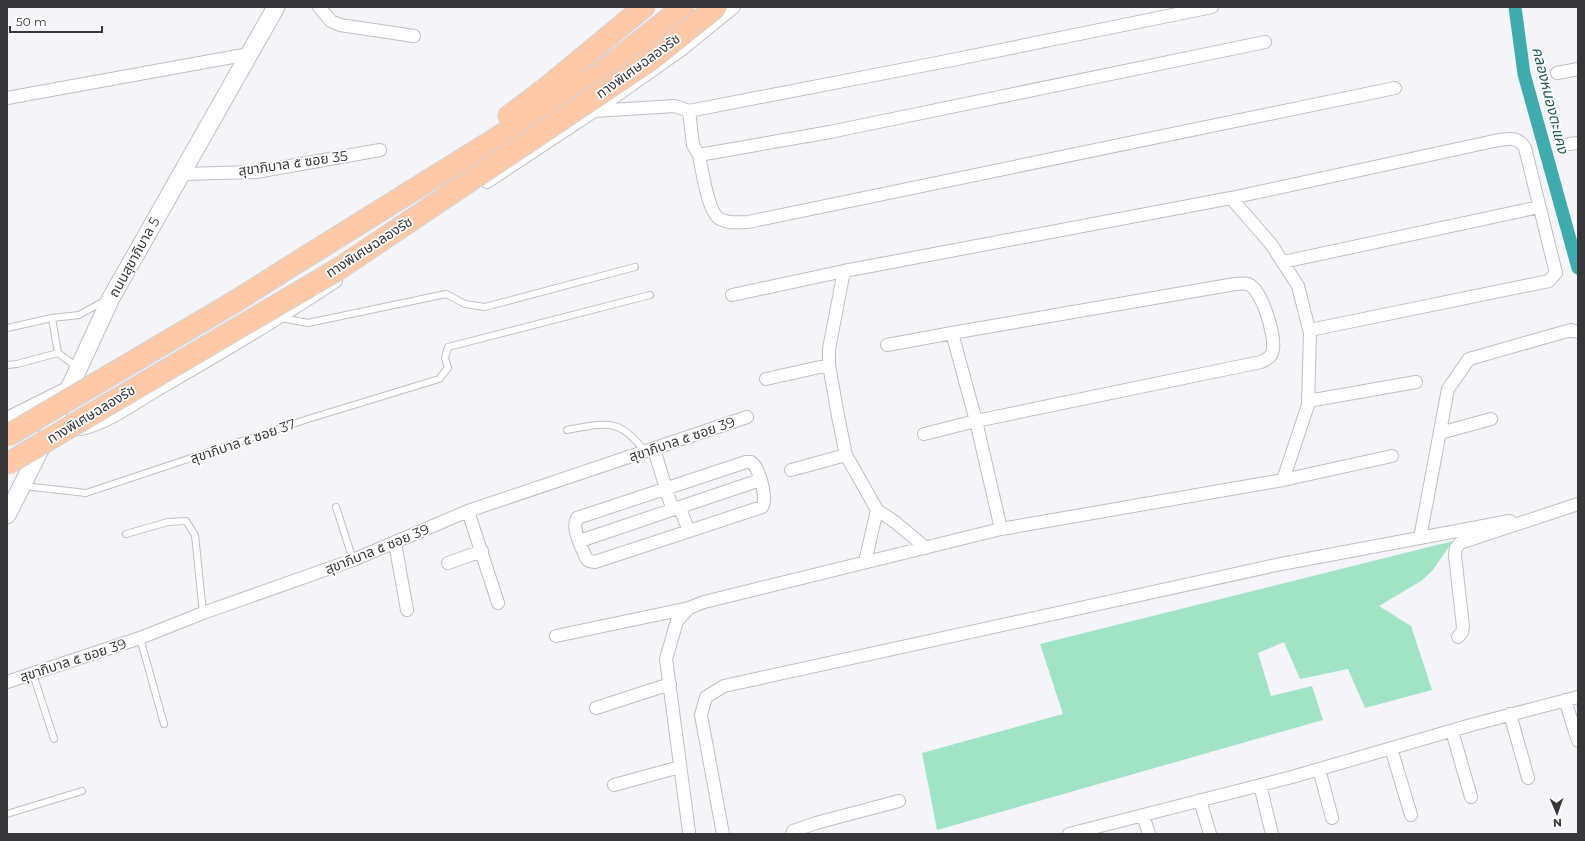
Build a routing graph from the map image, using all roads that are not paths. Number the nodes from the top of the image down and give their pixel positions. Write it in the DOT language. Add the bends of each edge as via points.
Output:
graph roads {
  1 [pos="276,7"];
  2 [pos="319,7"];
  3 [pos="644,7"];
  4 [pos="683,7"];
  5 [pos="716,7"];
  6 [pos="734,7"];
  7 [pos="1212,7"];
  8 [pos="414,36"];
  9 [pos="1265,42"];
  10 [pos="249,54"];
  11 [pos="1578,69"];
  12 [pos="1557,73"];
  13 [pos="1396,88"];
  14 [pos="7,98"];
  15 [pos="688,111"];
  16 [pos="593,112"];
  17 [pos="380,150"];
  18 [pos="699,156"];
  19 [pos="182,174"];
  20 [pos="1231,198"];
  21 [pos="1539,207"];
  22 [pos="376,213"];
  23 [pos="1283,262"];
  24 [pos="635,267"];
  25 [pos="844,271"];
  26 [pos="650,295"];
  27 [pos="732,295"];
  28 [pos="111,298"];
  29 [pos="52,318"];
  30 [pos="281,318"];
  31 [pos="1575,327"];
  32 [pos="7,328"];
  33 [pos="1310,330"];
  34 [pos="952,333"];
  35 [pos="887,345"];
  36 [pos="58,353"];
  37 [pos="7,365"];
  38 [pos="829,365"];
  39 [pos="78,368"];
  40 [pos="766,379"];
  41 [pos="1416,382"];
  42 [pos="69,387"];
  43 [pos="1308,401"];
  44 [pos="747,417"];
  45 [pos="7,418"];
  46 [pos="1491,419"];
  47 [pos="976,421"];
  48 [pos="50,430"];
  49 [pos="567,430"];
  50 [pos="1440,433"];
  51 [pos="924,434"];
  52 [pos="7,436"];
  53 [pos="649,450"];
  54 [pos="846,455"];
  55 [pos="1392,456"];
  56 [pos="7,464"];
  57 [pos="791,470"];
  58 [pos="760,480"];
  59 [pos="1284,480"];
  60 [pos="666,488"];
  61 [pos="15,494"];
  62 [pos="1578,504"];
  63 [pos="336,507"];
  64 [pos="678,508"];
  65 [pos="877,510"];
  66 [pos="468,511"];
  67 [pos="7,515"];
  68 [pos="1510,521"];
  69 [pos="1001,529"];
  70 [pos="689,530"];
  71 [pos="126,534"];
  72 [pos="1420,538"];
  73 [pos="580,541"];
  74 [pos="395,543"];
  75 [pos="926,548"];
  76 [pos="482,551"];
  77 [pos="353,560"];
  78 [pos="865,562"];
  79 [pos="448,563"];
  80 [pos="498,603"];
  81 [pos="689,608"];
  82 [pos="407,610"];
  83 [pos="203,613"];
  84 [pos="556,636"];
  85 [pos="1458,637"];
  86 [pos="140,638"];
  87 [pos="33,674"];
  88 [pos="7,682"];
  89 [pos="670,684"];
  90 [pos="1578,697"];
  91 [pos="1565,700"];
  92 [pos="596,708"];
  93 [pos="1510,714"];
  94 [pos="164,724"];
  95 [pos="1452,730"];
  96 [pos="54,739"];
  97 [pos="1578,741"];
  98 [pos="1391,748"];
  99 [pos="680,767"];
  100 [pos="1319,769"];
  101 [pos="1528,778"];
  102 [pos="614,785"];
  103 [pos="1260,785"];
  104 [pos="82,791"];
  105 [pos="1471,797"];
  106 [pos="1200,800"];
  107 [pos="899,801"];
  108 [pos="7,814"];
  109 [pos="1143,815"];
  110 [pos="1411,815"];
  111 [pos="1332,818"];
  112 [pos="1092,831"];
  113 [pos="689,834"];
  114 [pos="723,834"];
  115 [pos="792,834"];
  116 [pos="1069,834"];
  117 [pos="1148,834"];
  118 [pos="1210,834"];
  119 [pos="1272,834"];
  1 -- 10 [label="main road, ถนนสุขาภิบาล 5"];
  2 -- 8 [label="street" via="331,20 340,25"];
  3 -- 22 [label="highway" via="545,89"];
  4 -- 22 [label="highway, ทางพิเศษฉลองรัช" via="595,77"];
  5 -- 56 [label="highway, ทางพิเศษฉลองรัช, bridge" via="650,60 340,268"];
  6 -- 16 [label="street" via="681,50"];
  7 -- 15 [label="street"];
  9 -- 18 [label="street" via="830,132"];
  10 -- 14 [label="street"];
  10 -- 19 [label="main road, ถนนสุขาภิบาล 5"];
  11 -- 12 [label="street"];
  13 -- 18 [label="street" via="748,222 729,222 714,215"];
  15 -- 16 [label="street" via="675,106"];
  15 -- 18 [label="street" via="693,145"];
  16 -- 30 [label="street"];
  17 -- 19 [label="street, สุขาภิบาล ๕ ซอย 35" via="256,172"];
  19 -- 28 [label="main road, ถนนสุขาภิบาล 5"];
  20 -- 21 [label="street" via="1511,138 1521,141 1525,148"];
  20 -- 23 [label="street" via="1271,244"];
  20 -- 25 [label="street"];
  21 -- 23 [label="street"];
  21 -- 33 [label="street" via="1556,273 1549,281"];
  22 -- 52 [label="highway, ทางพิเศษฉลองรัช, bridge" via="236,301"];
  23 -- 33 [label="street" via="1298,286"];
  24 -- 30 [label="lane" via="485,307 465,304 446,294 308,323"];
  25 -- 27 [label="street"];
  25 -- 38 [label="street" via="829,349"];
  26 -- 61 [label="lane, สุขาภิบาล ๕ ซอย 37" via="448,347 444,358 448,368 440,379 308,419 86,493"];
  28 -- 29 [label="lane" via="79,315"];
  28 -- 39 [label="main road, ถนนสุขาภิบาล 5"];
  29 -- 32 [label="lane"];
  29 -- 36 [label="lane"];
  30 -- 48 [label="street" via="104,421 69,432"];
  31 -- 50 [label="street" via="1469,359 1448,389"];
  33 -- 43 [label="street"];
  34 -- 35 [label="street"];
  34 -- 47 [label="street"];
  34 -- 47 [label="street" via="1235,284 1248,284 1256,291 1270,321 1273,350 1269,358 1261,362"];
  36 -- 37 [label="lane"];
  36 -- 39 [label="lane"];
  38 -- 40 [label="street"];
  38 -- 54 [label="street"];
  39 -- 42 [label="main road, ถนนสุขาภิบาล 5"];
  41 -- 43 [label="street"];
  42 -- 45 [label="street"];
  42 -- 48 [label="main road, ถนนสุขาภิบาล 5"];
  43 -- 59 [label="street"];
  44 -- 53 [label="street, สุขาภิบาล ๕ ซอย 39"];
  46 -- 50 [label="street"];
  47 -- 51 [label="street"];
  47 -- 69 [label="street"];
  48 -- 61 [label="main road, ถนนสุขาภิบาล 5"];
  49 -- 53 [label="lane" via="600,423 619,428"];
  50 -- 72 [label="street"];
  53 -- 60 [label="street"];
  53 -- 66 [label="street, สุขาภิบาล ๕ ซอย 39"];
  54 -- 57 [label="street"];
  54 -- 65 [label="street"];
  55 -- 59 [label="street"];
  58 -- 60 [label="street" via="754,463 746,462"];
  58 -- 64 [label="street"];
  58 -- 70 [label="street" via="764,492 762,507"];
  59 -- 69 [label="street"];
  60 -- 64 [label="street" via="671,505"];
  60 -- 73 [label="street" via="577,518 575,529"];
  61 -- 67 [label="main road, ถนนสุขาภิบาล 5"];
  62 -- 85 [label="street" via="1460,544 1456,548 1464,627"];
  63 -- 77 [label="lane"];
  64 -- 70 [label="street"];
  64 -- 73 [label="street"];
  65 -- 75 [label="street"];
  65 -- 78 [label="street"];
  66 -- 74 [label="street, สุขาภิบาล ๕ ซอย 39"];
  66 -- 76 [label="street"];
  68 -- 72 [label="street"];
  69 -- 75 [label="street"];
  70 -- 73 [label="street" via="595,562 586,558"];
  71 -- 83 [label="lane" via="168,522 186,521 195,535"];
  72 -- 114 [label="street" via="1281,564 724,686 706,697 702,715"];
  74 -- 77 [label="street, สุขาภิบาล ๕ ซอย 39"];
  74 -- 82 [label="street"];
  75 -- 78 [label="street"];
  76 -- 79 [label="street"];
  76 -- 80 [label="street"];
  77 -- 83 [label="street, สุขาภิบาล ๕ ซอย 39"];
  78 -- 81 [label="street" via="704,602"];
  81 -- 84 [label="street"];
  81 -- 89 [label="street" via="677,621 671,638 666,659"];
  83 -- 86 [label="street, สุขาภิบาล ๕ ซอย 39"];
  86 -- 87 [label="street, สุขาภิบาล ๕ ซอย 39"];
  86 -- 94 [label="lane"];
  87 -- 88 [label="street, สุขาภิบาล ๕ ซอย 39"];
  87 -- 96 [label="lane"];
  89 -- 92 [label="street"];
  89 -- 99 [label="street"];
  90 -- 91 [label="street"];
  91 -- 93 [label="street"];
  91 -- 97 [label="street"];
  93 -- 95 [label="street"];
  93 -- 101 [label="street"];
  95 -- 98 [label="street"];
  95 -- 105 [label="street"];
  98 -- 100 [label="street"];
  98 -- 110 [label="street"];
  99 -- 102 [label="street"];
  99 -- 113 [label="street"];
  100 -- 103 [label="street"];
  100 -- 111 [label="street"];
  103 -- 106 [label="street"];
  103 -- 119 [label="street"];
  104 -- 108 [label="lane"];
  106 -- 109 [label="street"];
  106 -- 118 [label="street"];
  107 -- 115 [label="street" via="816,822"];
  109 -- 112 [label="street"];
  109 -- 117 [label="street"];
  112 -- 116 [label="street"];
}
